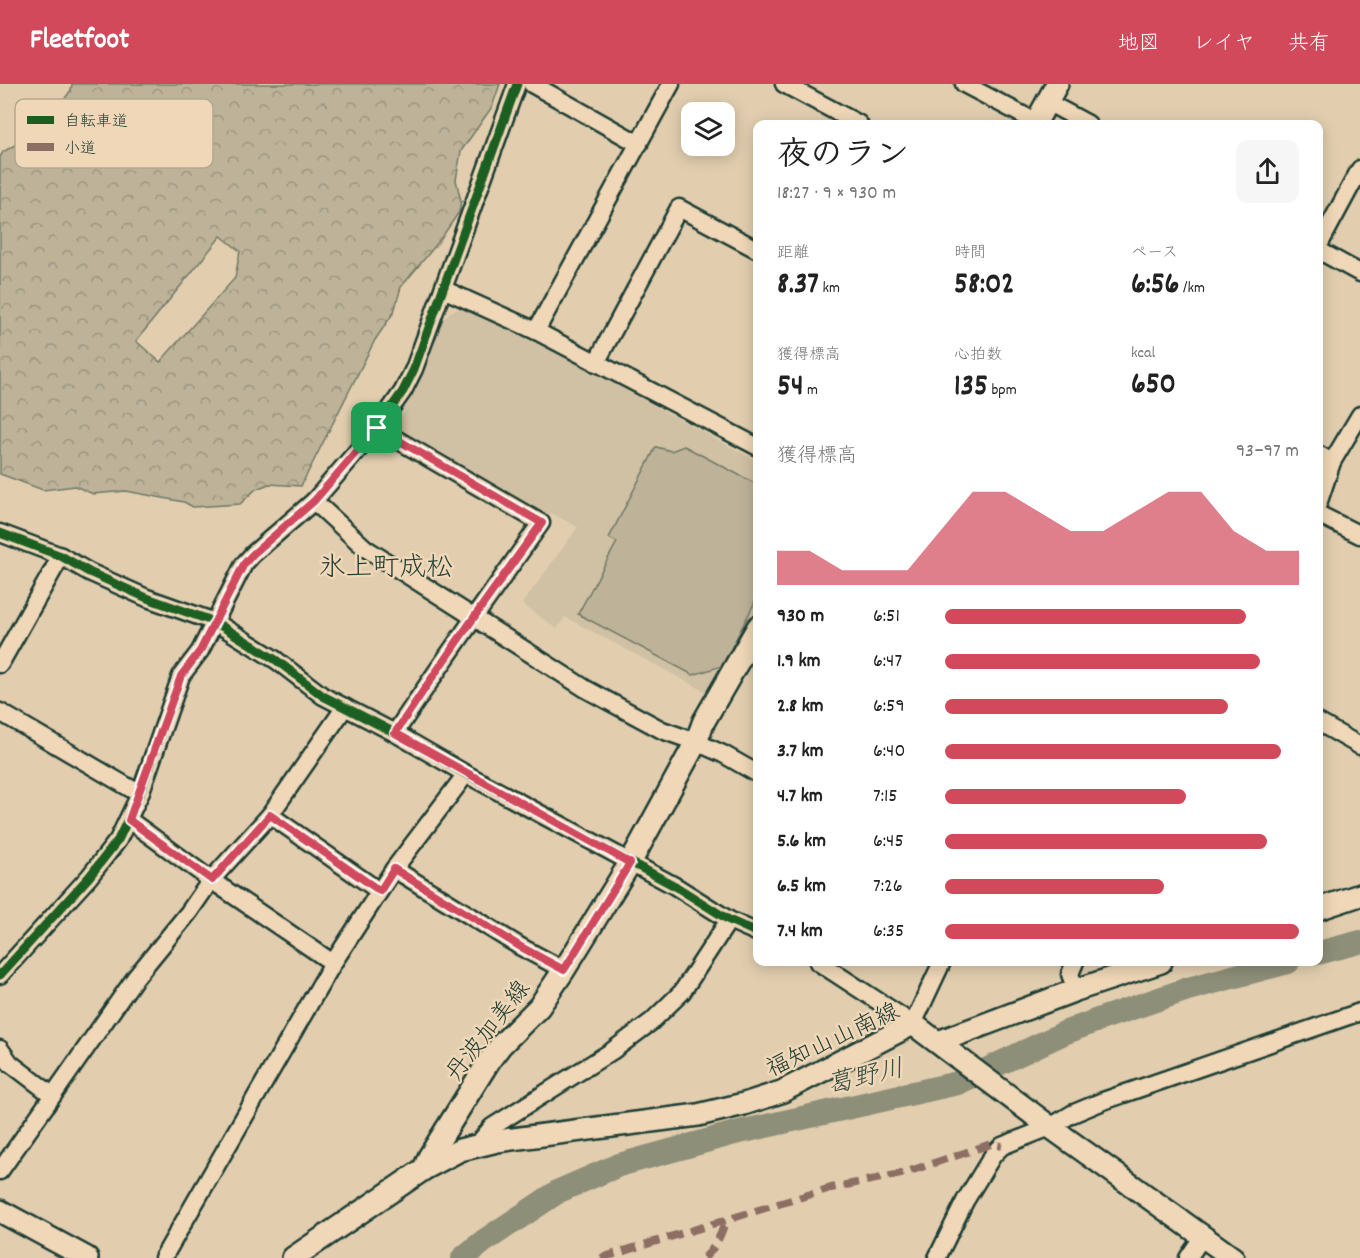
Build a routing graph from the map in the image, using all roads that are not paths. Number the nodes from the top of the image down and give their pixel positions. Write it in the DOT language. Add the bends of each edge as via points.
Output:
graph roads {
  1 [pos="517,84"];
  2 [pos="532,84"];
  3 [pos="671,84"];
  4 [pos="784,84"];
  5 [pos="964,84"];
  6 [pos="803,88"];
  7 [pos="554,89"];
  8 [pos="1052,93"];
  9 [pos="853,120"];
  10 [pos="1030,120"];
  11 [pos="1038,120"];
  12 [pos="1083,120"];
  13 [pos="639,144"];
  14 [pos="1360,169"];
  15 [pos="1323,239"];
  16 [pos="753,247"];
  17 [pos="1323,252"];
  18 [pos="1360,273"];
  19 [pos="443,289"];
  20 [pos="536,331"];
  21 [pos="596,363"];
  22 [pos="1357,424"];
  23 [pos="377,428"];
  24 [pos="753,444"];
  25 [pos="1325,458"];
  26 [pos="314,501"];
  27 [pos="1323,516"];
  28 [pos="0,533"];
  29 [pos="1360,535"];
  30 [pos="61,556"];
  31 [pos="474,619"];
  32 [pos="215,622"];
  33 [pos="753,636"];
  34 [pos="0,664"];
  35 [pos="345,707"];
  36 [pos="0,712"];
  37 [pos="1323,725"];
  38 [pos="395,733"];
  39 [pos="696,742"];
  40 [pos="1360,746"];
  41 [pos="753,771"];
  42 [pos="466,774"];
  43 [pos="140,794"];
  44 [pos="270,815"];
  45 [pos="129,820"];
  46 [pos="630,863"];
  47 [pos="394,869"];
  48 [pos="212,880"];
  49 [pos="380,891"];
  50 [pos="1360,895"];
  51 [pos="1323,907"];
  52 [pos="729,920"];
  53 [pos="753,931"];
  54 [pos="333,963"];
  55 [pos="825,966"];
  56 [pos="940,966"];
  57 [pos="1073,966"];
  58 [pos="1149,966"];
  59 [pos="564,970"];
  60 [pos="0,975"];
  61 [pos="1076,990"];
  62 [pos="1360,1012"];
  63 [pos="913,1024"];
  64 [pos="941,1044"];
  65 [pos="0,1049"];
  66 [pos="52,1095"];
  67 [pos="452,1121"];
  68 [pos="1047,1125"];
  69 [pos="473,1146"];
  70 [pos="424,1169"];
  71 [pos="0,1171"];
  72 [pos="0,1211"];
  73 [pos="1203,1236"];
  74 [pos="87,1258"];
  75 [pos="163,1258"];
  76 [pos="293,1258"];
  77 [pos="938,1258"];
  78 [pos="1188,1258"];
  79 [pos="1233,1258"];
  1 -- 19 [label="street"];
  2 -- 7 [label="street"];
  3 -- 13 [label="street"];
  4 -- 6 [label="street"];
  5 -- 10 [label="street"];
  6 -- 9 [label="street"];
  7 -- 13 [label="street"];
  8 -- 11 [label="main road"];
  8 -- 12 [label="street"];
  13 -- 20 [label="street"];
  14 -- 15 [label="street"];
  16 -- 21 [label="street" via="679,208"];
  17 -- 18 [label="street"];
  19 -- 20 [label="street"];
  19 -- 23 [label="street" via="414,369"];
  20 -- 21 [label="street"];
  21 -- 24 [label="street"];
  22 -- 25 [label="street"];
  23 -- 26 [label="street"];
  23 -- 31 [label="street" via="542,523"];
  26 -- 31 [label="street" via="365,548"];
  26 -- 32 [label="street" via="249,559"];
  27 -- 29 [label="street"];
  28 -- 30 [label="street"];
  30 -- 32 [label="street" via="147,598"];
  30 -- 34 [label="street"];
  31 -- 38 [label="street"];
  31 -- 39 [label="street" via="586,689 662,730"];
  32 -- 35 [label="street"];
  32 -- 43 [label="street" via="181,676"];
  33 -- 39 [label="main road, 丹波加美線"];
  35 -- 38 [label="street"];
  35 -- 44 [label="street"];
  36 -- 43 [label="street"];
  37 -- 40 [label="street"];
  38 -- 42 [label="street"];
  39 -- 41 [label="street"];
  39 -- 46 [label="main road, 丹波加美線"];
  42 -- 46 [label="street"];
  42 -- 47 [label="street"];
  43 -- 45 [label="street"];
  44 -- 48 [label="street"];
  44 -- 49 [label="street"];
  45 -- 48 [label="street"];
  45 -- 60 [label="street" via="89,877"];
  46 -- 52 [label="street"];
  46 -- 59 [label="main road, 丹波加美線"];
  47 -- 49 [label="street"];
  47 -- 59 [label="street"];
  48 -- 54 [label="street"];
  48 -- 66 [label="street" via="135,978"];
  49 -- 54 [label="street"];
  50 -- 51 [label="main road"];
  52 -- 53 [label="street"];
  52 -- 69 [label="street" via="682,992 651,1022 492,1127"];
  54 -- 75 [label="street"];
  55 -- 63 [label="street"];
  56 -- 63 [label="street"];
  57 -- 61 [label="street" via="1070,974"];
  58 -- 61 [label="main road"];
  59 -- 67 [label="main road, 丹波加美線" via="539,1008 495,1053"];
  61 -- 64 [label="main road"];
  62 -- 68 [label="street" via="1103,1101"];
  63 -- 64 [label="main road, 福知山山南線"];
  63 -- 69 [label="main road, 福知山山南線" via="781,1092 744,1104 698,1115"];
  64 -- 68 [label="main road, 福知山山南線"];
  65 -- 66 [label="street" via="10,1063"];
  66 -- 71 [label="street"];
  67 -- 69 [label="main road" via="453,1138"];
  67 -- 70 [label="main road, 丹波加美線"];
  68 -- 73 [label="main road, 福知山山南線"];
  68 -- 77 [label="street" via="1002,1146 993,1155 965,1201"];
  69 -- 70 [label="main road, 福知山山南線"];
  70 -- 76 [label="main road, 丹波加美線"];
  72 -- 74 [label="main road"];
  73 -- 78 [label="street"];
  73 -- 79 [label="main road, 福知山山南線"];
}
